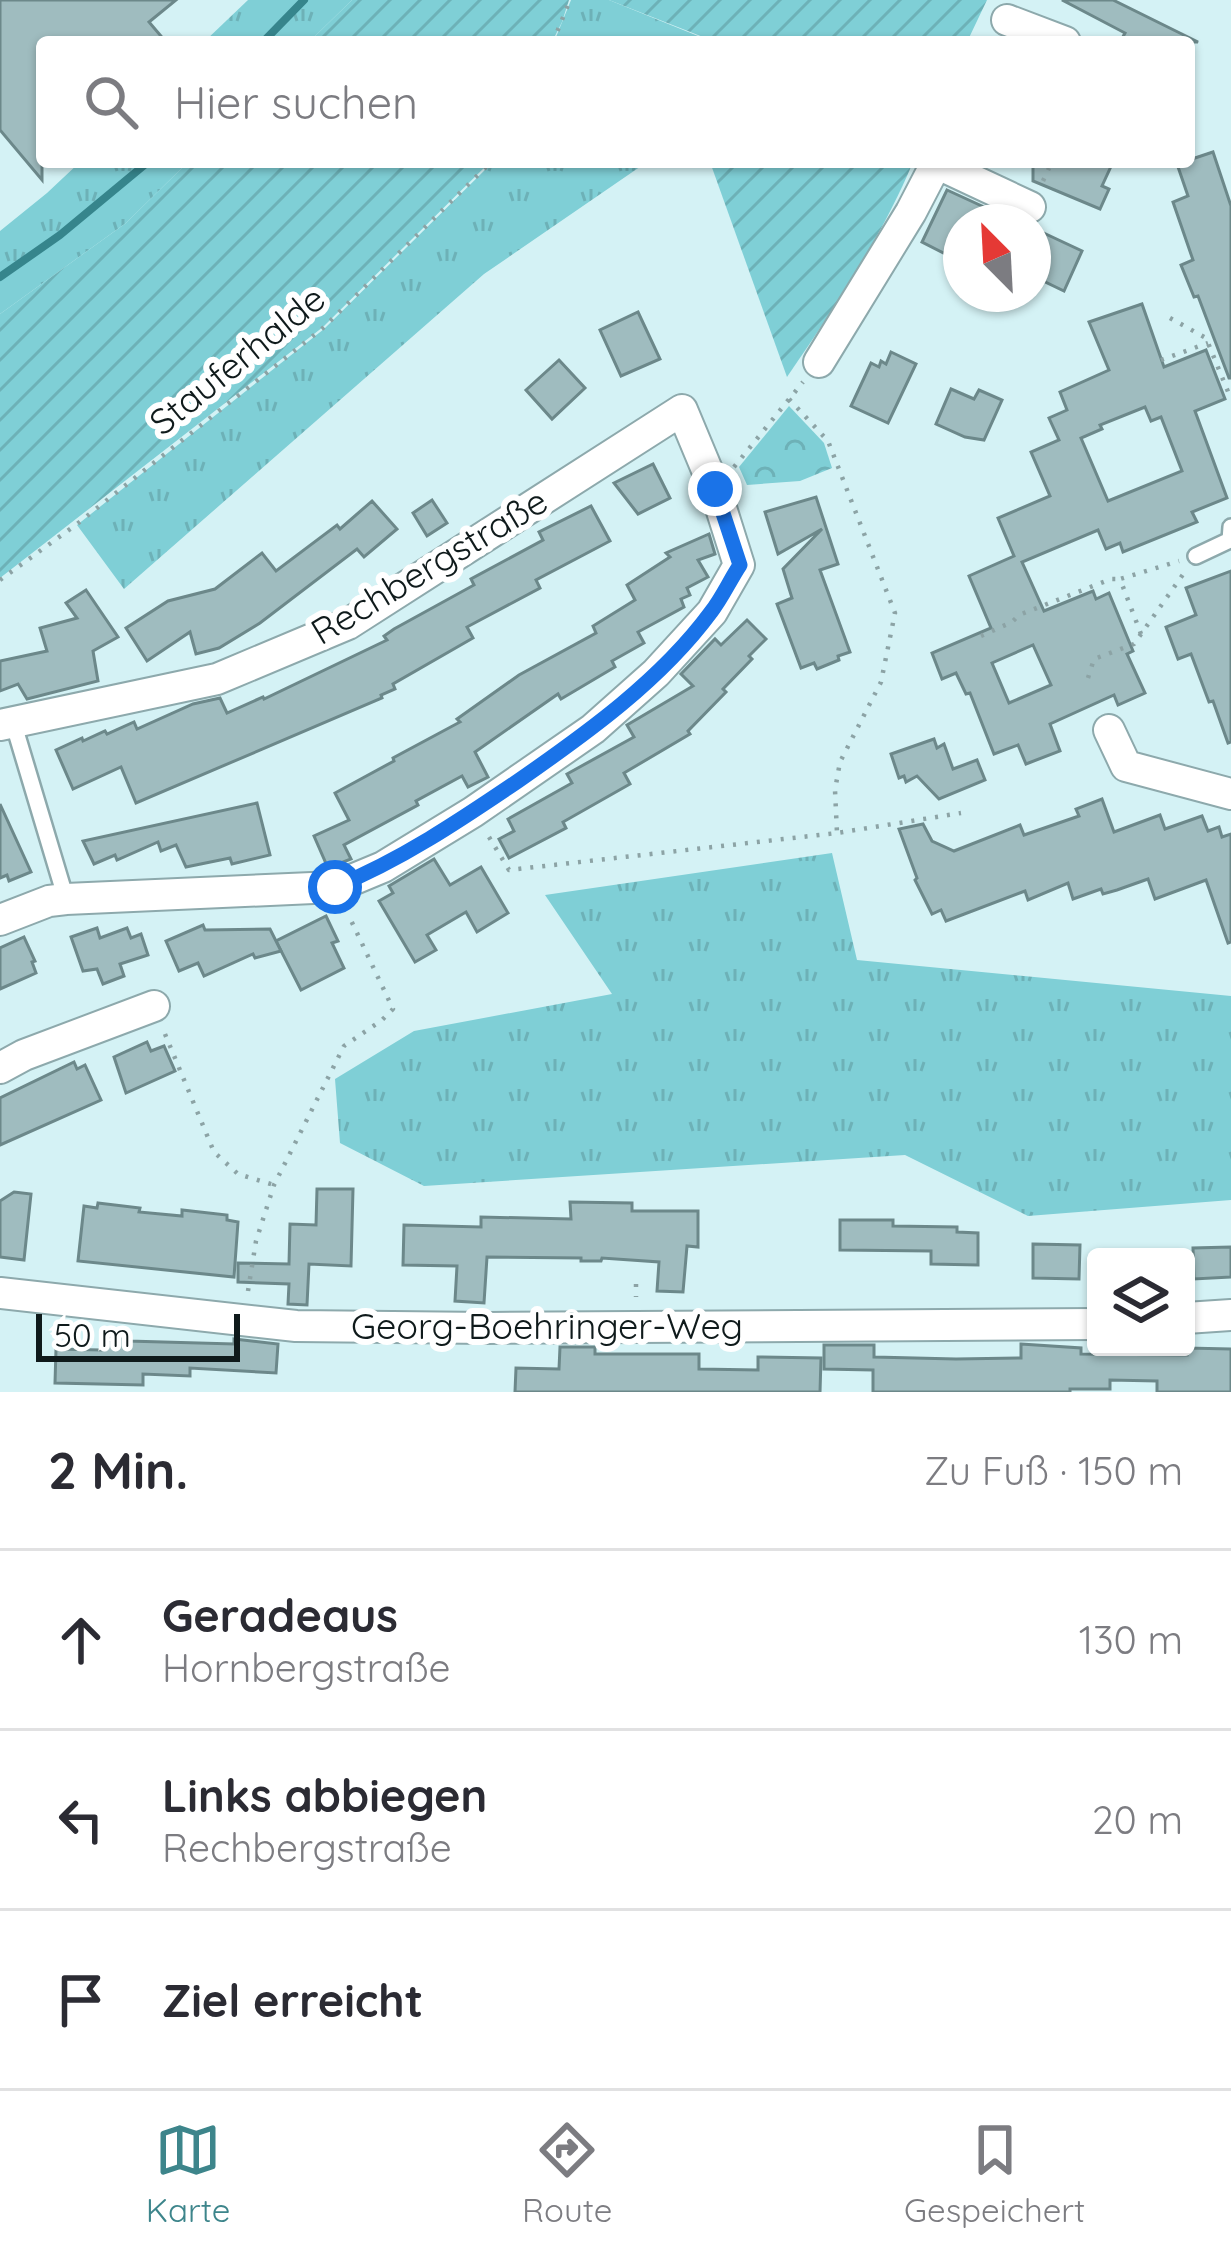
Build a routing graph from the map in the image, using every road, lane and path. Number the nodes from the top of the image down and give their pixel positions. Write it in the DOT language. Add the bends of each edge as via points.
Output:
graph roads {
  1 [pos="570,0"];
  2 [pos="1006,21"];
  3 [pos="555,36"];
  4 [pos="1048,36"];
  5 [pos="485,168"];
  6 [pos="933,168"];
  7 [pos="949,168"];
  8 [pos="1024,204"];
  9 [pos="1170,318"];
  10 [pos="1208,343"];
  11 [pos="1161,360"];
  12 [pos="819,362"];
  13 [pos="789,399"];
  14 [pos="1231,399"];
  15 [pos="715,489"];
  16 [pos="1231,527"];
  17 [pos="1196,556"];
  18 [pos="1120,579"];
  19 [pos="0,580"];
  20 [pos="1142,634"];
  21 [pos="981,636"];
  22 [pos="1088,678"];
  23 [pos="6,723"];
  24 [pos="1109,730"];
  25 [pos="1231,794"];
  26 [pos="473,812"];
  27 [pos="962,813"];
  28 [pos="837,832"];
  29 [pos="335,887"];
  30 [pos="67,899"];
  31 [pos="0,920"];
  32 [pos="154,1006"];
  33 [pos="0,1068"];
  34 [pos="274,1185"];
  35 [pos="0,1293"];
  36 [pos="1231,1315"];
  37 [pos="1195,1317"];
  38 [pos="244,1320"];
  39 [pos="1087,1324"];
  1 -- 3 [label="path"];
  2 -- 4 [label="street"];
  5 -- 19 [label="path, Stauferhalde" via="323,328"];
  6 -- 12 [label="street"];
  7 -- 8 [label="street"];
  9 -- 10 [label="path"];
  10 -- 11 [label="path"];
  10 -- 14 [label="path"];
  12 -- 13 [label="path"];
  13 -- 15 [label="path"];
  13 -- 28 [label="path" via="828,440 895,613 881,682 840,763"];
  15 -- 23 [label="street, Rechbergstraße" via="682,410 348,624 217,680"];
  15 -- 26 [label="street, Rechbergstraße" via="740,565 712,612 592,729"];
  16 -- 17 [label="lane" via="1230,541"];
  17 -- 18 [label="path"];
  17 -- 20 [label="path"];
  18 -- 20 [label="path"];
  18 -- 21 [label="path"];
  20 -- 22 [label="path" via="1094,659"];
  23 -- 30 [label="lane"];
  24 -- 25 [label="street" via="1126,766"];
  26 -- 28 [label="path" via="509,870"];
  26 -- 29 [label="street"];
  27 -- 28 [label="path"];
  29 -- 30 [label="street"];
  29 -- 34 [label="path" via="393,1009 344,1046"];
  30 -- 31 [label="street"];
  32 -- 33 [label="street"];
  32 -- 34 [label="path" via="214,1152 238,1174"];
  34 -- 38 [label="path"];
  35 -- 38 [label="street, Georg-Boehringer-Weg"];
  36 -- 37 [label="street"];
  38 -- 39 [label="street, Georg-Boehringer-Weg" via="488,1328"];
}
